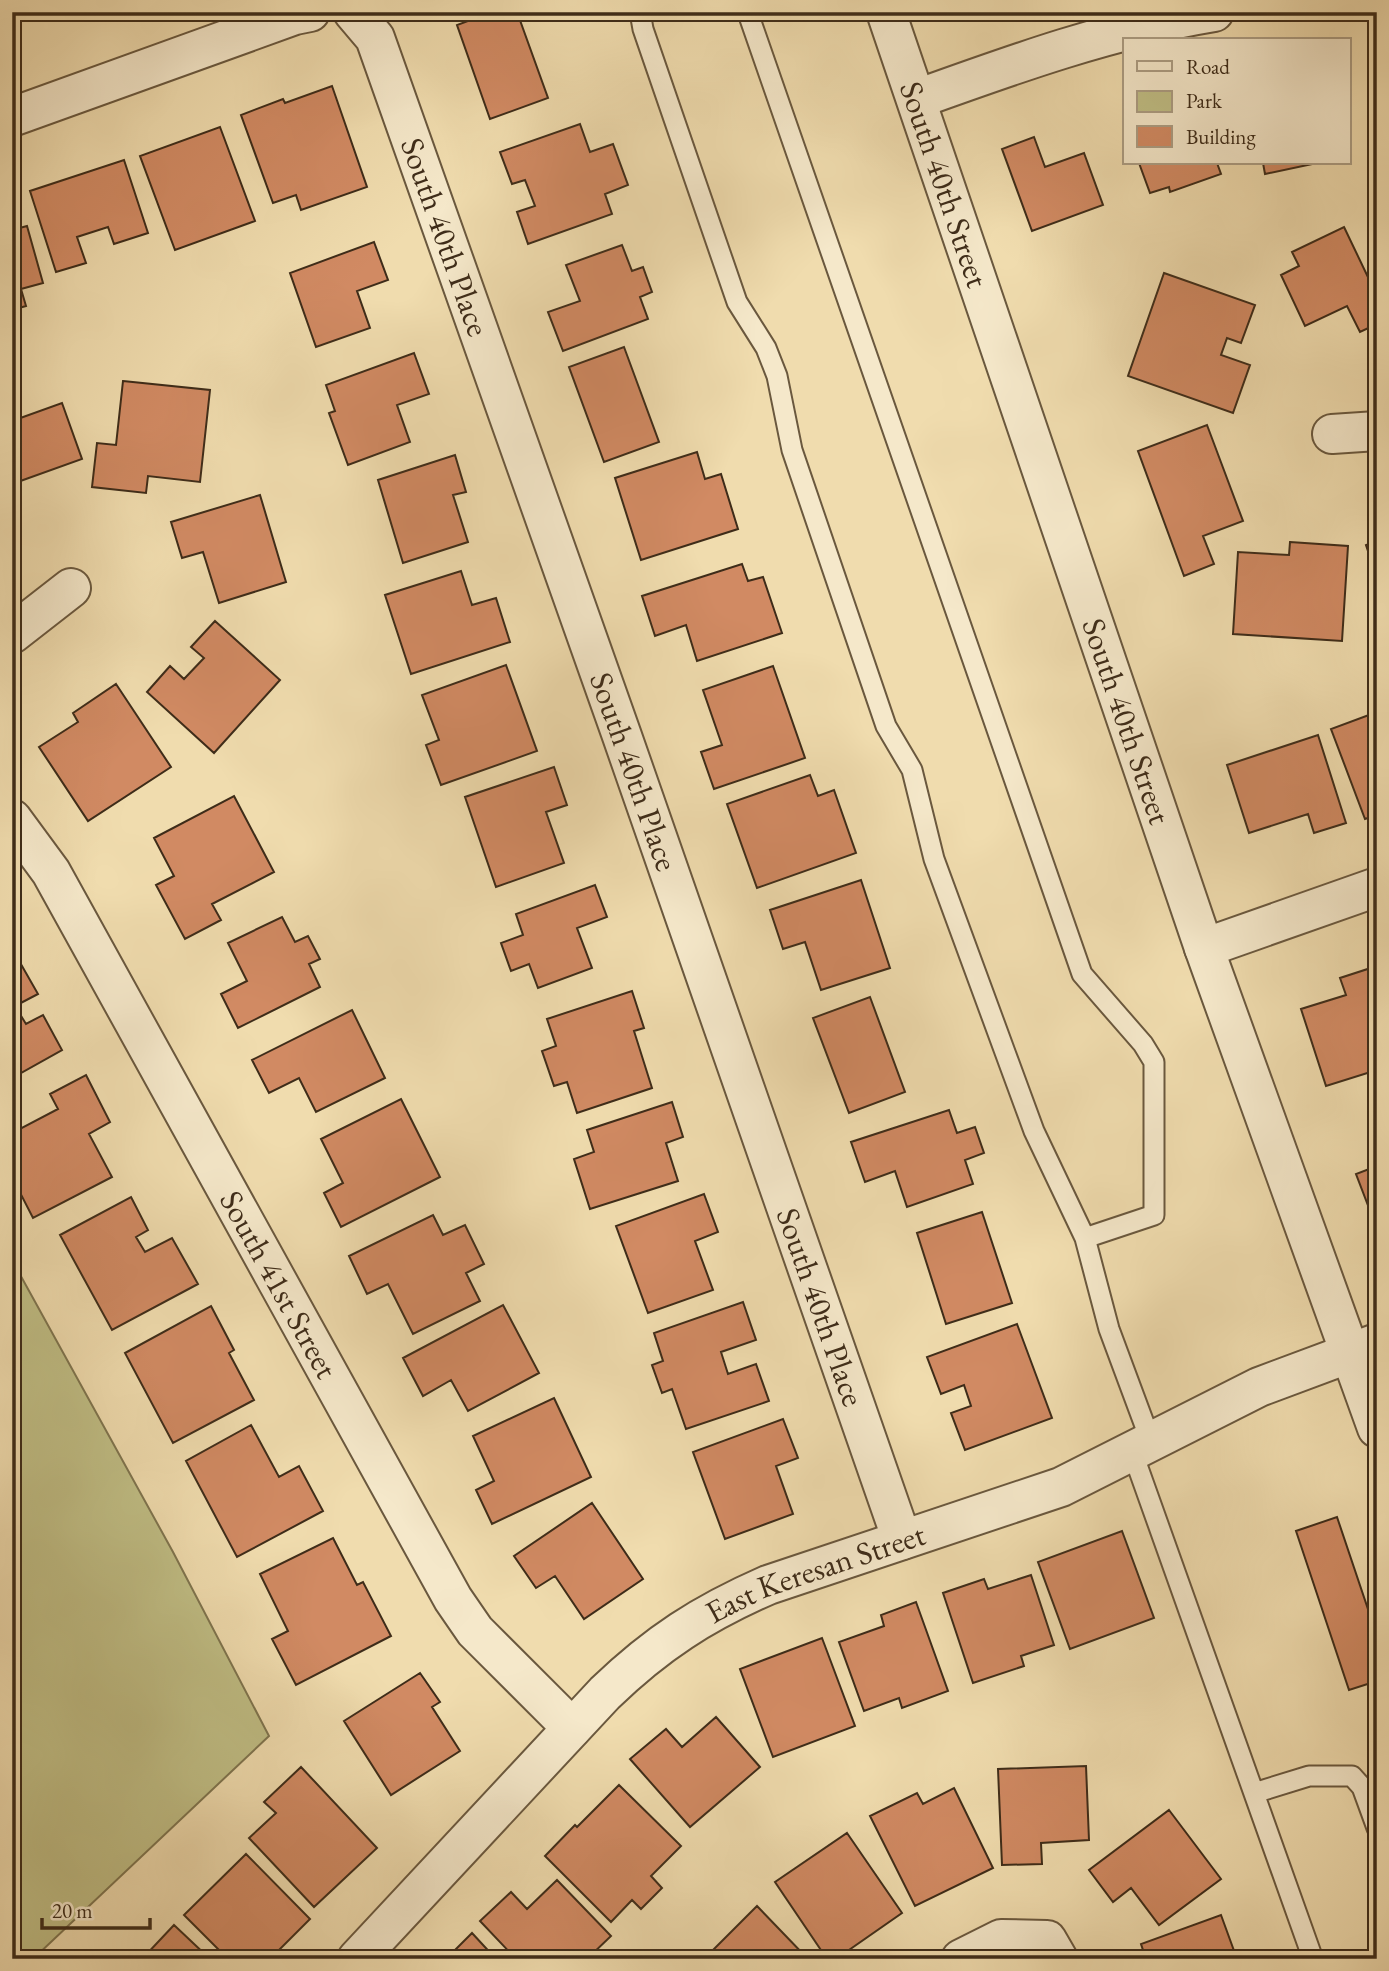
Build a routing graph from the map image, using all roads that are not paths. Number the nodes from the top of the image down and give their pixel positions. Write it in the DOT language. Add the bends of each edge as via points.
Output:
graph roads {
  1 [pos="310,12"];
  2 [pos="353,12"];
  3 [pos="639,12"];
  4 [pos="750,12"];
  5 [pos="886,12"];
  6 [pos="1213,12"];
  7 [pos="916,99"];
  8 [pos="12,117"];
  9 [pos="1377,431"];
  10 [pos="1332,434"];
  11 [pos="71,588"];
  12 [pos="12,634"];
  13 [pos="12,819"];
  14 [pos="1377,887"];
  15 [pos="1204,948"];
  16 [pos="1086,1238"];
  17 [pos="1363,1347"];
  18 [pos="1377,1428"];
  19 [pos="1141,1447"];
  20 [pos="902,1539"];
  21 [pos="572,1728"];
  22 [pos="1254,1793"];
  23 [pos="1377,1828"];
  24 [pos="1052,1949"];
  25 [pos="357,1959"];
  26 [pos="961,1959"];
  27 [pos="1313,1959"];
  1 -- 8 [label="street"];
  2 -- 20 [label="street, South 40th Place" via="380,51"];
  3 -- 16 [label="lane" via="737,302 766,348 777,376 792,450 886,726 912,770 934,859 1034,1131"];
  4 -- 16 [label="lane" via="1082,974 1154,1062 1154,1215"];
  5 -- 7 [label="street, South 40th Street"];
  6 -- 7 [label="street" via="1066,47"];
  7 -- 15 [label="street, South 40th Street"];
  9 -- 10 [label="street"];
  11 -- 12 [label="street"];
  13 -- 21 [label="street, South 41st Street" via="60,888 453,1599 475,1631"];
  14 -- 15 [label="street"];
  15 -- 17 [label="street, South 40th Street"];
  16 -- 19 [label="lane"];
  17 -- 18 [label="street, South 40th Street"];
  17 -- 19 [label="street, East Keresan Street" via="1259,1387"];
  19 -- 20 [label="street, East Keresan Street" via="1061,1487"];
  19 -- 22 [label="lane"];
  20 -- 21 [label="street, East Keresan Street" via="722,1605 635,1664"];
  21 -- 25 [label="street, East Keresan Street"];
  22 -- 23 [label="lane" via="1309,1776 1352,1776 1362,1787"];
  22 -- 27 [label="lane"];
  24 -- 26 [label="street" via="1001,1939"];
}
